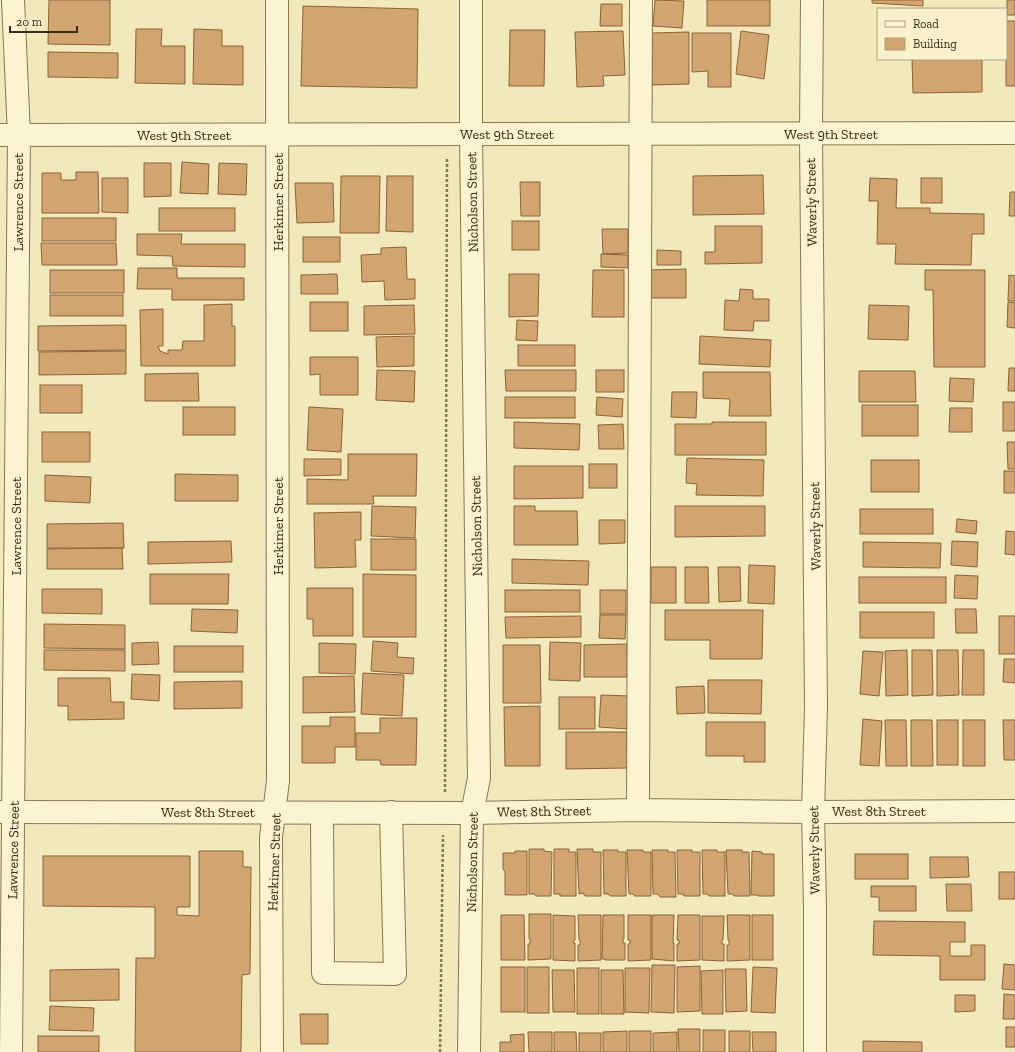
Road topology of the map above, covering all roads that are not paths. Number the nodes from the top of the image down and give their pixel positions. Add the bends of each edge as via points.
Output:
1 (13, 0) edge
2 (277, 0) edge
3 (471, 0) edge
4 (641, 0) edge
5 (812, 0) edge
6 (1015, 133) edge
7 (471, 134) junction
8 (640, 134) junction
9 (811, 134) junction
10 (9, 135) edge
11 (278, 135) junction
12 (638, 810) junction
13 (1015, 811) edge
14 (7, 812) edge
15 (275, 812) junction
16 (322, 812) junction
17 (391, 812) junction
18 (814, 812) junction
19 (472, 813) junction
20 (7, 1048) edge
21 (272, 1052) edge
22 (469, 1052) edge
23 (815, 1052) edge

1 - 10 street, Lawrence Street
2 - 11 street, Herkimer Street
3 - 7 street, Nicholson Street
4 - 8 street
5 - 9 street, Waverly Street
6 - 9 street, West 9th Street
7 - 8 street, West 9th Street
7 - 11 street, West 9th Street
7 - 19 street, Nicholson Street via 479,778
8 - 9 street, West 9th Street
8 - 12 street
9 - 18 street, Waverly Street via 816,706
10 - 11 street, West 9th Street
10 - 14 street, Lawrence Street
11 - 15 street, Herkimer Street via 278,781
12 - 18 street, West 8th Street
12 - 19 street, West 8th Street
13 - 18 street, West 8th Street
14 - 15 street, West 8th Street
14 - 20 street, Lawrence Street
15 - 16 street, West 8th Street
15 - 21 street, Herkimer Street via 271,837
16 - 17 street, West 8th Street
16 - 17 street via 323,973 395,974
17 - 19 street, West 8th Street
18 - 23 street, Waverly Street
19 - 22 street, Nicholson Street

